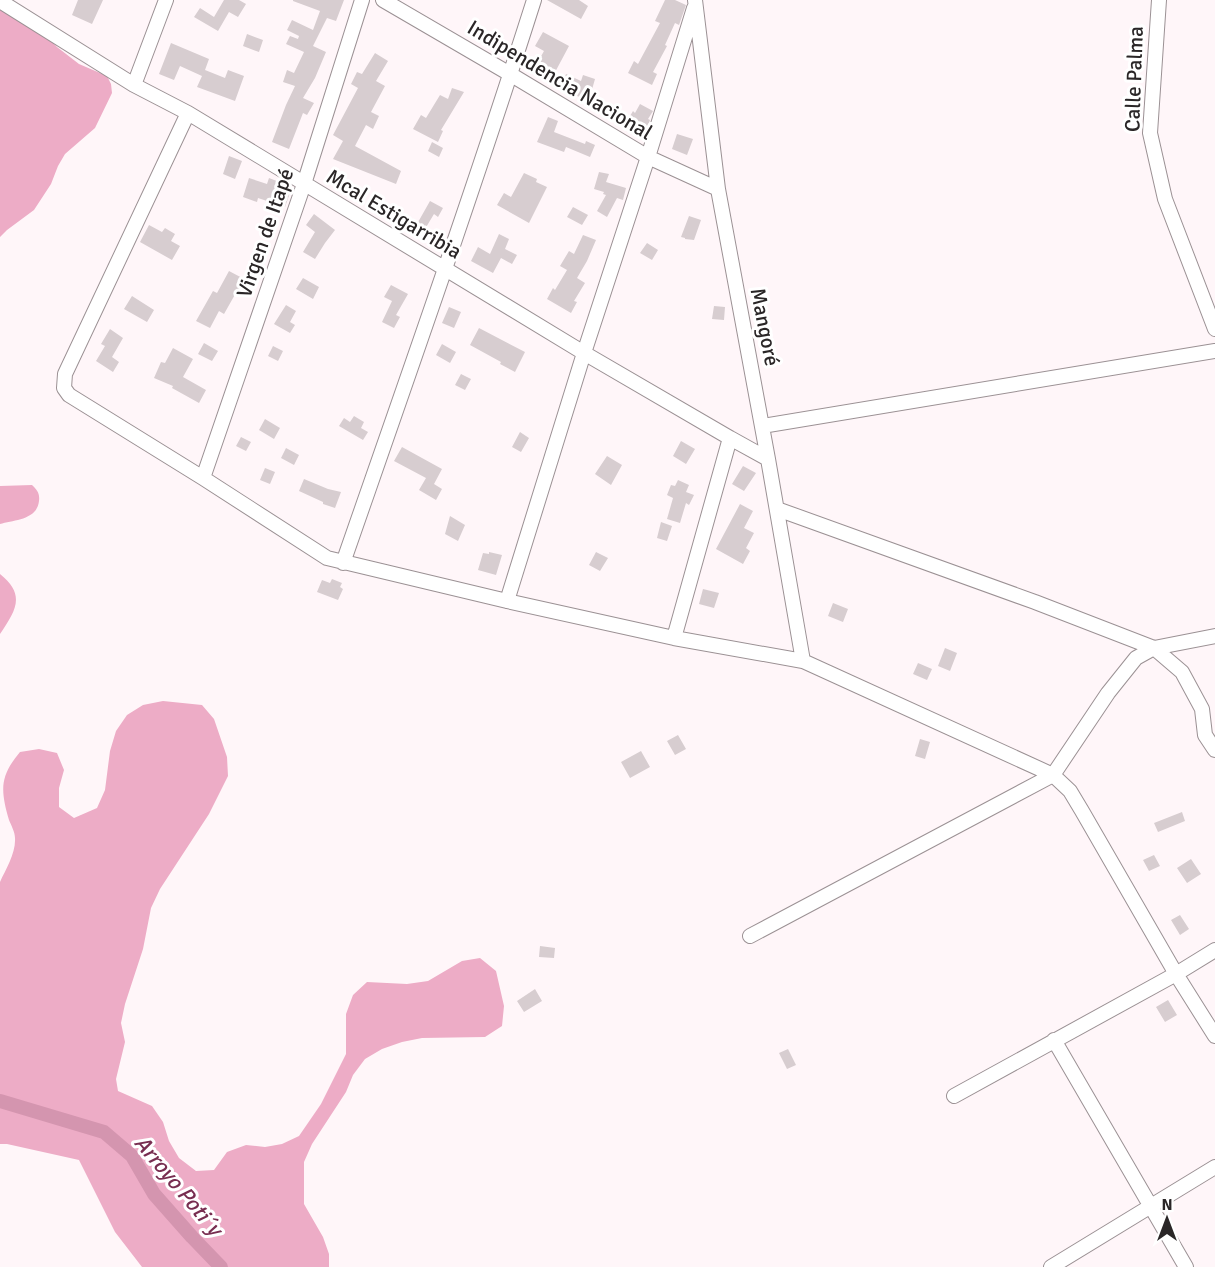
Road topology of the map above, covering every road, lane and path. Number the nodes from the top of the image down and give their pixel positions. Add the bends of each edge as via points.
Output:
1 (166, 0) edge
2 (363, 0) edge
3 (383, 0) edge
4 (534, 0) edge
5 (1158, 0) edge
6 (0, 1) edge
7 (695, 2) edge
8 (510, 74) junction
9 (134, 85) junction
10 (188, 113) junction
11 (648, 157) junction
12 (304, 184) junction
13 (718, 189) junction
14 (445, 269) junction
15 (1215, 329) edge
16 (1215, 351) edge
17 (584, 353) junction
18 (762, 426) junction
19 (730, 438) junction
20 (768, 459) junction
21 (203, 478) junction
22 (777, 509) junction
23 (343, 563) junction
24 (507, 601) junction
25 (1215, 636) edge
26 (674, 638) junction
27 (1154, 648) junction
28 (803, 661) junction
29 (1215, 750) edge
30 (1053, 775) junction
31 (750, 936) dead end
32 (1215, 950) edge
33 (1176, 974) junction
34 (1215, 1036) edge
35 (1054, 1040) junction
36 (954, 1096) dead end
37 (1215, 1167) edge
38 (1151, 1206) junction
39 (1051, 1267) edge
40 (1186, 1267) edge

1 - 9 street
2 - 12 street, Virgen de Itapé
3 - 8 street, Indipendencia Nacional
4 - 8 street
5 - 15 street, Calle Palma via 1150,133 1165,199
6 - 9 street, Mcal Estigarribia
7 - 11 street
7 - 13 street, Mangoré
8 - 11 street, Indipendencia Nacional
8 - 14 street
9 - 10 street, Mcal Estigarribia
10 - 12 street, Mcal Estigarribia
10 - 21 street via 63,381 69,395
11 - 13 street, Indipendencia Nacional
11 - 17 street
12 - 14 street, Mcal Estigarribia
12 - 21 street, Virgen de Itapé
13 - 18 street, Mangoré
14 - 17 street, Mcal Estigarribia
14 - 23 street
16 - 18 street
17 - 19 street, Mcal Estigarribia
17 - 24 street
18 - 20 street, Mangoré
19 - 20 street, Mcal Estigarribia
19 - 26 street
20 - 22 street, Mangoré
21 - 23 street via 327,558
22 - 27 street
22 - 28 street, Mangoré
23 - 24 street
24 - 26 street
25 - 27 street
26 - 28 street
27 - 29 street via 1182,672 1202,709 1206,735
27 - 30 street via 1136,658 1108,693
28 - 30 street
30 - 31 street
30 - 33 street via 1070,791
32 - 33 street
33 - 34 street
33 - 35 street
35 - 36 street
35 - 38 street
37 - 38 street
38 - 39 street
38 - 40 street

